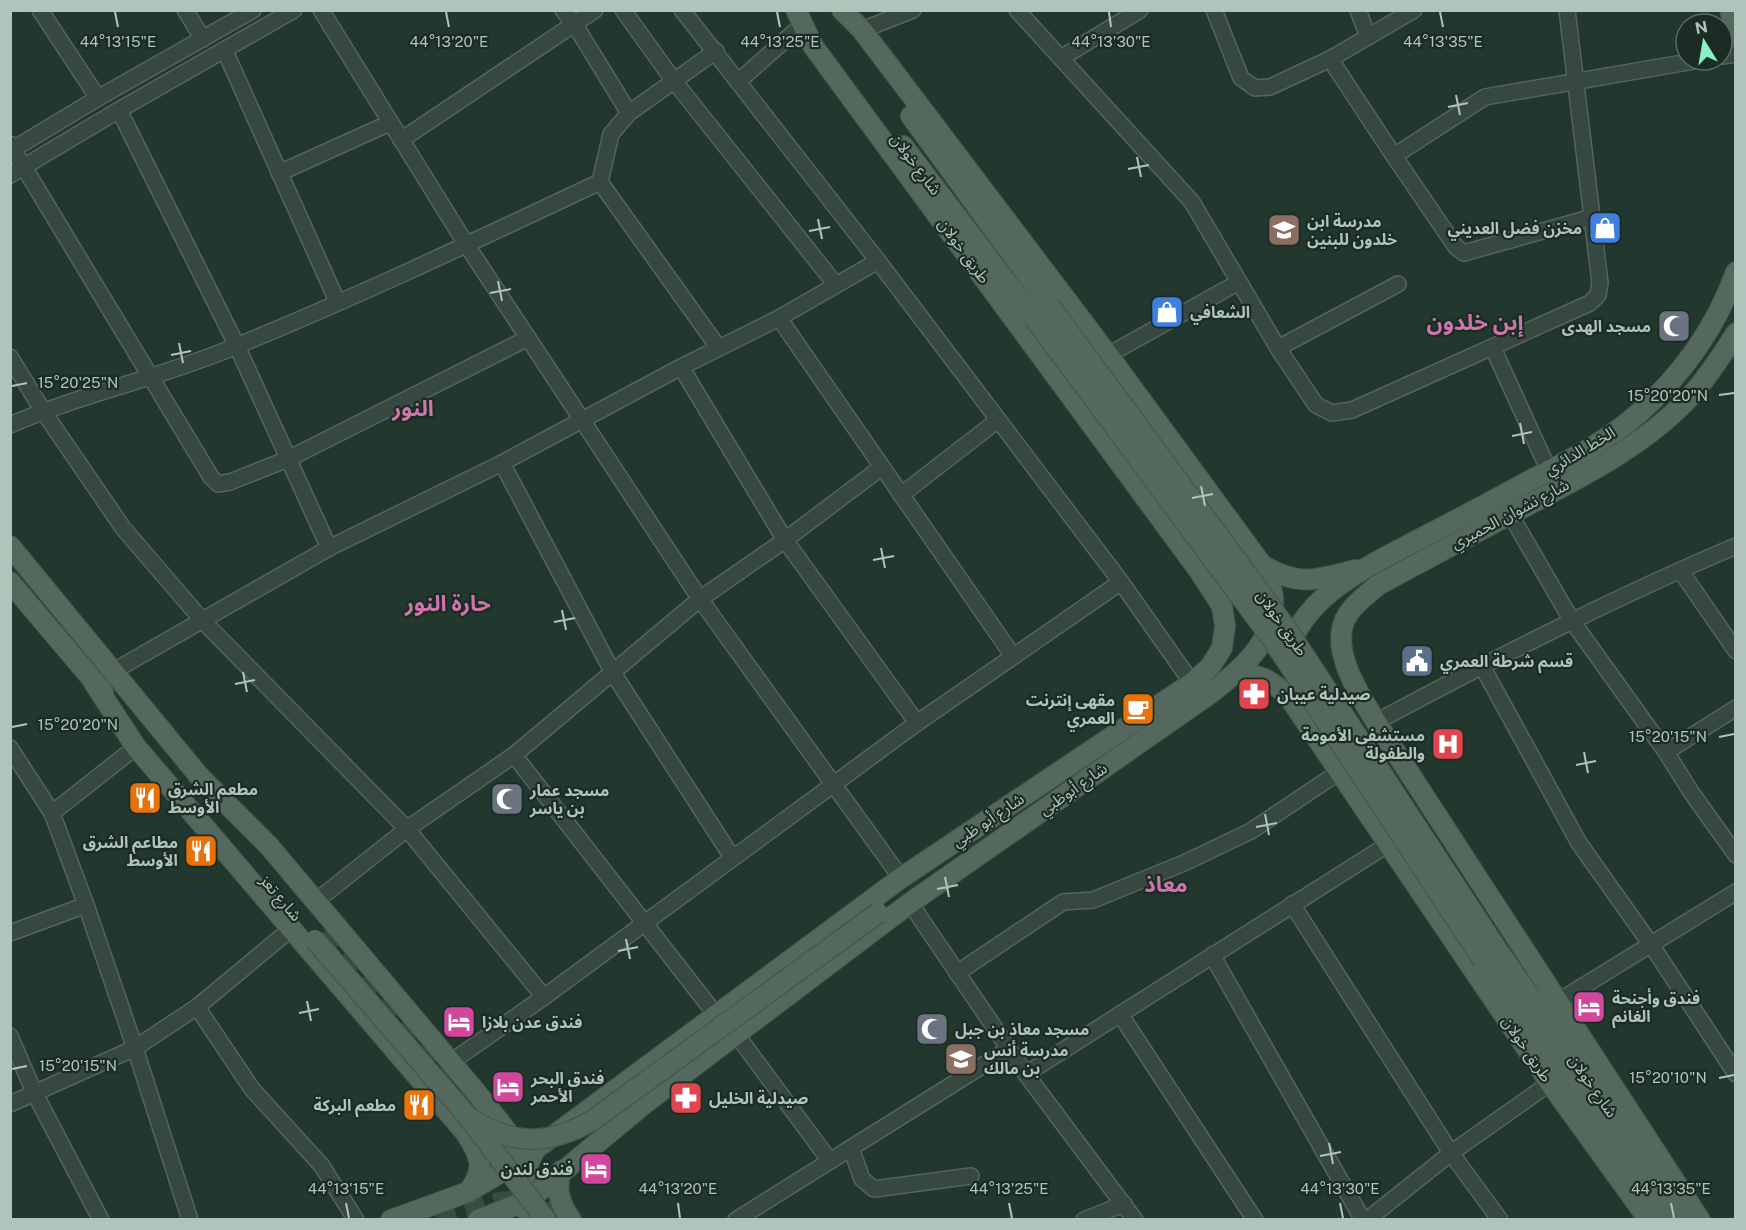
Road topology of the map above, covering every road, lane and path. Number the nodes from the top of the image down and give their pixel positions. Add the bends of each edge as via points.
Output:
1 (40, 10) edge
2 (185, 10) edge
3 (253, 10) edge
4 (294, 10) edge
5 (321, 10) edge
6 (563, 10) edge
7 (595, 10) edge
8 (624, 10) edge
9 (682, 10) edge
10 (833, 10) edge
11 (842, 10) edge
12 (913, 10) edge
13 (1017, 10) edge
14 (1140, 10) edge
15 (1214, 10) edge
16 (1358, 10) edge
17 (1413, 10) edge
18 (1567, 10) edge
19 (1730, 10) edge
20 (799, 15) edge
21 (574, 25) junction
22 (862, 30) junction
23 (1736, 35) edge
24 (1368, 37) junction
25 (203, 39) junction
26 (225, 51) junction
27 (716, 51) junction
28 (1061, 58) junction
29 (1330, 59) junction
30 (1674, 65) edge
31 (674, 81) junction
32 (739, 81) junction
33 (1577, 82) junction
34 (98, 98) junction
35 (119, 110) junction
36 (629, 112) junction
37 (390, 123) junction
38 (401, 140) junction
39 (12, 148) edge
40 (1394, 156) junction
41 (24, 166) junction
42 (279, 172) junction
43 (10, 175) edge
44 (600, 182) junction
45 (1593, 217) junction
46 (466, 244) junction
47 (878, 261) junction
48 (1736, 272) edge
49 (1239, 282) junction
50 (1398, 284) dead end
51 (836, 285) junction
52 (337, 302) junction
53 (1049, 305) joint
54 (779, 318) junction
55 (1034, 318) joint
56 (1736, 333) edge
57 (528, 338) junction
58 (237, 346) junction
59 (718, 347) junction
60 (1278, 348) junction
61 (1494, 348) junction
62 (1108, 355) junction
63 (10, 357) edge
64 (681, 367) junction
65 (150, 376) junction
66 (43, 411) junction
67 (581, 420) junction
68 (998, 420) junction
69 (10, 425) edge
70 (288, 459) junction
71 (502, 463) junction
72 (882, 467) junction
73 (1549, 471) junction
74 (901, 495) junction
75 (1510, 514) junction
76 (785, 540) junction
77 (1245, 542) junction
78 (10, 546) edge
79 (1736, 546) edge
80 (329, 548) junction
81 (1262, 565) junction
82 (1366, 567) junction
83 (1680, 570) junction
84 (1200, 572) junction
85 (10, 582) edge
86 (1121, 582) junction
87 (700, 599) junction
88 (1222, 606) joint
89 (202, 620) junction
90 (1572, 621) junction
91 (1736, 651) edge
92 (1013, 656) junction
93 (1482, 666) junction
94 (112, 672) junction
95 (613, 673) junction
96 (1234, 675) junction
97 (94, 683) junction
98 (1192, 683) junction
99 (1289, 697) junction
100 (1176, 706) junction
101 (1736, 708) edge
102 (1373, 717) junction
103 (917, 723) junction
104 (1321, 745) junction
105 (136, 747) junction
106 (10, 748) edge
107 (1666, 752) junction
108 (514, 755) junction
109 (1339, 772) junction
110 (197, 774) junction
111 (834, 783) junction
112 (52, 813) junction
113 (407, 829) junction
114 (1387, 845) junction
115 (1736, 855) edge
116 (732, 857) junction
117 (901, 878) junction
118 (1736, 892) edge
119 (316, 901) junction
120 (910, 903) junction
121 (86, 904) junction
122 (1292, 904) junction
123 (645, 922) junction
124 (292, 928) junction
125 (10, 933) edge
126 (321, 935) junction
127 (1652, 946) junction
128 (1212, 955) junction
129 (1491, 956) junction
130 (957, 974) junction
131 (544, 997) junction
132 (1559, 1001) junction
133 (197, 1007) junction
134 (1120, 1014) junction
135 (716, 1015) junction
136 (736, 1034) junction
137 (10, 1036) edge
138 (135, 1048) junction
139 (1009, 1048) junction
140 (451, 1062) junction
141 (1026, 1074) junction
142 (1736, 1074) edge
143 (626, 1083) junction
144 (1550, 1083) junction
145 (34, 1092) junction
146 (476, 1092) junction
147 (10, 1104) edge
148 (644, 1104) junction
149 (459, 1115) junction
150 (499, 1121) junction
151 (565, 1128) junction
152 (851, 1148) junction
153 (535, 1150) junction
154 (1451, 1153) junction
155 (830, 1161) junction
156 (518, 1162) junction
157 (561, 1171) junction
158 (971, 1176) dead end
159 (468, 1192) junction
160 (1124, 1203) junction
161 (527, 1211) edge
162 (421, 1216) edge
163 (504, 1216) edge
164 (478, 1219) edge
165 (101, 1220) edge
166 (190, 1220) edge
167 (356, 1220) edge
168 (391, 1220) edge
169 (546, 1220) edge
170 (571, 1220) edge
171 (736, 1220) edge
172 (1084, 1220) edge
173 (1135, 1220) edge
174 (1255, 1220) edge
175 (1365, 1220) edge
176 (1500, 1220) edge
177 (1648, 1220) edge
178 (1665, 1220) edge
179 (1689, 1220) edge
180 (1700, 1220) edge

1 - 34 street
2 - 25 street
3 - 25 street
4 - 26 street
5 - 37 street
6 - 21 street
7 - 21 street
8 - 31 street
9 - 27 street
10 - 53 main road, شارع خولان
11 - 22 main road, طريق خولان
12 - 22 street
13 - 28 street
14 - 28 street
15 - 29 street via 1241,78 1255,88 1270,87
16 - 24 street
17 - 24 street
18 - 33 street
19 - 23 main road
20 - 32 street
20 - 55 main road, شارع خولان
20 - 84 main road, طريق خولان via 813,46
21 - 36 street
21 - 38 street
22 - 62 main road, طريق خولان
24 - 29 street
25 - 34 street
26 - 35 street
26 - 42 street
27 - 31 street
27 - 32 street
28 - 49 street via 1192,202
29 - 40 street
30 - 33 street
31 - 36 street
31 - 51 street
32 - 47 street
33 - 40 street via 1485,97
33 - 45 street
34 - 39 street
35 - 41 street
35 - 58 street
36 - 44 street via 611,134
37 - 38 street
37 - 42 street
38 - 46 street
39 - 41 street
40 - 45 street via 1464,253
41 - 43 street
41 - 65 street
42 - 52 street
44 - 46 street
44 - 59 street
45 - 61 street via 1598,295 1590,303
46 - 52 street
46 - 57 street
47 - 51 street
47 - 68 street
48 - 73 main road, الخط الدائري via 1706,337 1674,379 1638,414
49 - 60 street
49 - 62 street
50 - 60 street
51 - 54 street
52 - 58 street
53 - 129 main road, طريق خولان, bridge via 1287,629
54 - 59 street
54 - 72 street
55 - 129 main road, طريق خولان, bridge via 1272,639
56 - 75 main road, شارع نشوان الحميري via 1687,400 1651,432
57 - 67 street
57 - 70 street
58 - 65 street
58 - 70 street
59 - 64 street
60 - 61 street via 1316,405 1332,413 1352,410
61 - 73 street
62 - 77 main road, طريق خولان
63 - 66 street
64 - 67 street
64 - 76 street
65 - 66 street
65 - 70 street via 218,484
66 - 69 street
66 - 89 street via 123,528
67 - 71 street
67 - 87 street
68 - 74 street
68 - 86 street
70 - 80 street
71 - 80 street
71 - 95 street
72 - 74 street
72 - 76 street
73 - 82 main road, الخط الدائري
74 - 92 street
75 - 90 street
75 - 102 main road, شارع نشوان الحميري via 1378,585 1347,615 1341,632 1342,651
76 - 87 street
76 - 103 street
77 - 81 main road, طريق خولان
77 - 84 main road
78 - 94 main road, شارع تعز
79 - 83 street
80 - 89 street
81 - 82 main road via 1297,580 1317,580
81 - 96 main road, شارع أبوظبي via 1271,587 1272,612 1266,636 1253,657
82 - 99 main road via 1315,607 1291,642 1285,671
83 - 90 street
83 - 91 street
84 - 88 main road, طريق خولان
85 - 97 main road, شارع تعز
86 - 92 street
86 - 98 street
87 - 95 street
87 - 111 street
88 - 98 main road, شارع أبو ظبي via 1222,648 1210,667
89 - 94 street
89 - 113 street
90 - 93 street
90 - 107 street
92 - 103 street
93 - 102 street
93 - 127 street via 1579,843
94 - 110 main road, شارع تعز
95 - 108 street
95 - 116 street
96 - 99 main road via 1272,681
96 - 100 main road, شارع أبوظبي
97 - 105 main road
97 - 126 main road, شارع تعز
98 - 100 main road, شارع أبو ظبي
99 - 104 main road, طريق خولان
100 - 117 main road, شارع أبو ظبي
100 - 120 main road, شارع أبوظبي
101 - 107 street
102 - 104 main road
102 - 132 main road
103 - 111 street
104 - 109 main road, طريق خولان
105 - 112 street
105 - 124 main road
106 - 112 street
107 - 115 street
108 - 113 street
108 - 123 street
109 - 114 main road, طريق خولان
109 - 130 street via 1251,831 1184,863 1093,900 1063,902
110 - 119 main road via 269,846
110 - 126 main road, شارع تعز
111 - 116 street
111 - 117 street
112 - 121 street
113 - 119 street
113 - 131 street
114 - 122 street
114 - 144 main road, طريق خولان
116 - 123 street
117 - 135 main road, شارع أبو ظبي
118 - 127 street
119 - 140 main road
120 - 130 street
120 - 136 main road, شارع أبوظبي
120 - 149 main road, bridge via 878,913 578,1130 559,1137 520,1139
121 - 125 street
121 - 138 street
122 - 128 street
122 - 154 street
123 - 131 street
123 - 135 street
124 - 133 street
124 - 149 main road
126 - 149 main road, شارع تعز, bridge
127 - 132 street
127 - 142 street
128 - 134 street
128 - 175 street
129 - 178 main road, شارع خولان
129 - 179 main road, شارع خولان
130 - 139 street
131 - 140 street
132 - 180 main road
133 - 138 street
133 - 167 street via 252,1089 322,1166
134 - 141 street
134 - 174 street
135 - 143 main road, شارع أبو ظبي
136 - 148 main road, شارع أبوظبي
136 - 155 street
137 - 145 street
138 - 145 street
138 - 166 street
139 - 141 street
139 - 152 street
140 - 146 main road
141 - 160 street
143 - 148 main road via 621,1091 622,1101 635,1108
143 - 151 main road, شارع أبو ظبي
144 - 154 street
144 - 177 main road, طريق خولان
145 - 147 street
145 - 165 street
146 - 149 main road via 479,1104 474,1114
146 - 150 main road
148 - 157 main road, شارع أبوظبي
149 - 159 main road via 479,1159 480,1173
149 - 169 main road, شارع تعز, bridge
150 - 151 main road via 530,1132
150 - 156 main road via 512,1140
151 - 153 main road, شارع أبو ظبي
152 - 155 street
152 - 158 street via 862,1179 874,1189
153 - 156 main road, شارع أبو ظبي
153 - 161 main road via 524,1176
154 - 175 street
154 - 176 street
155 - 171 street
156 - 159 main road, شارع أبو ظبي
156 - 163 main road
157 - 161 main road, شارع أبوظبي via 537,1193
157 - 170 main road via 560,1199
159 - 162 main road, شارع أبو ظبي
160 - 172 street
160 - 173 street
161 - 163 main road, شارع أبوظبي
162 - 168 main road
163 - 164 main road, شارع أبوظبي

